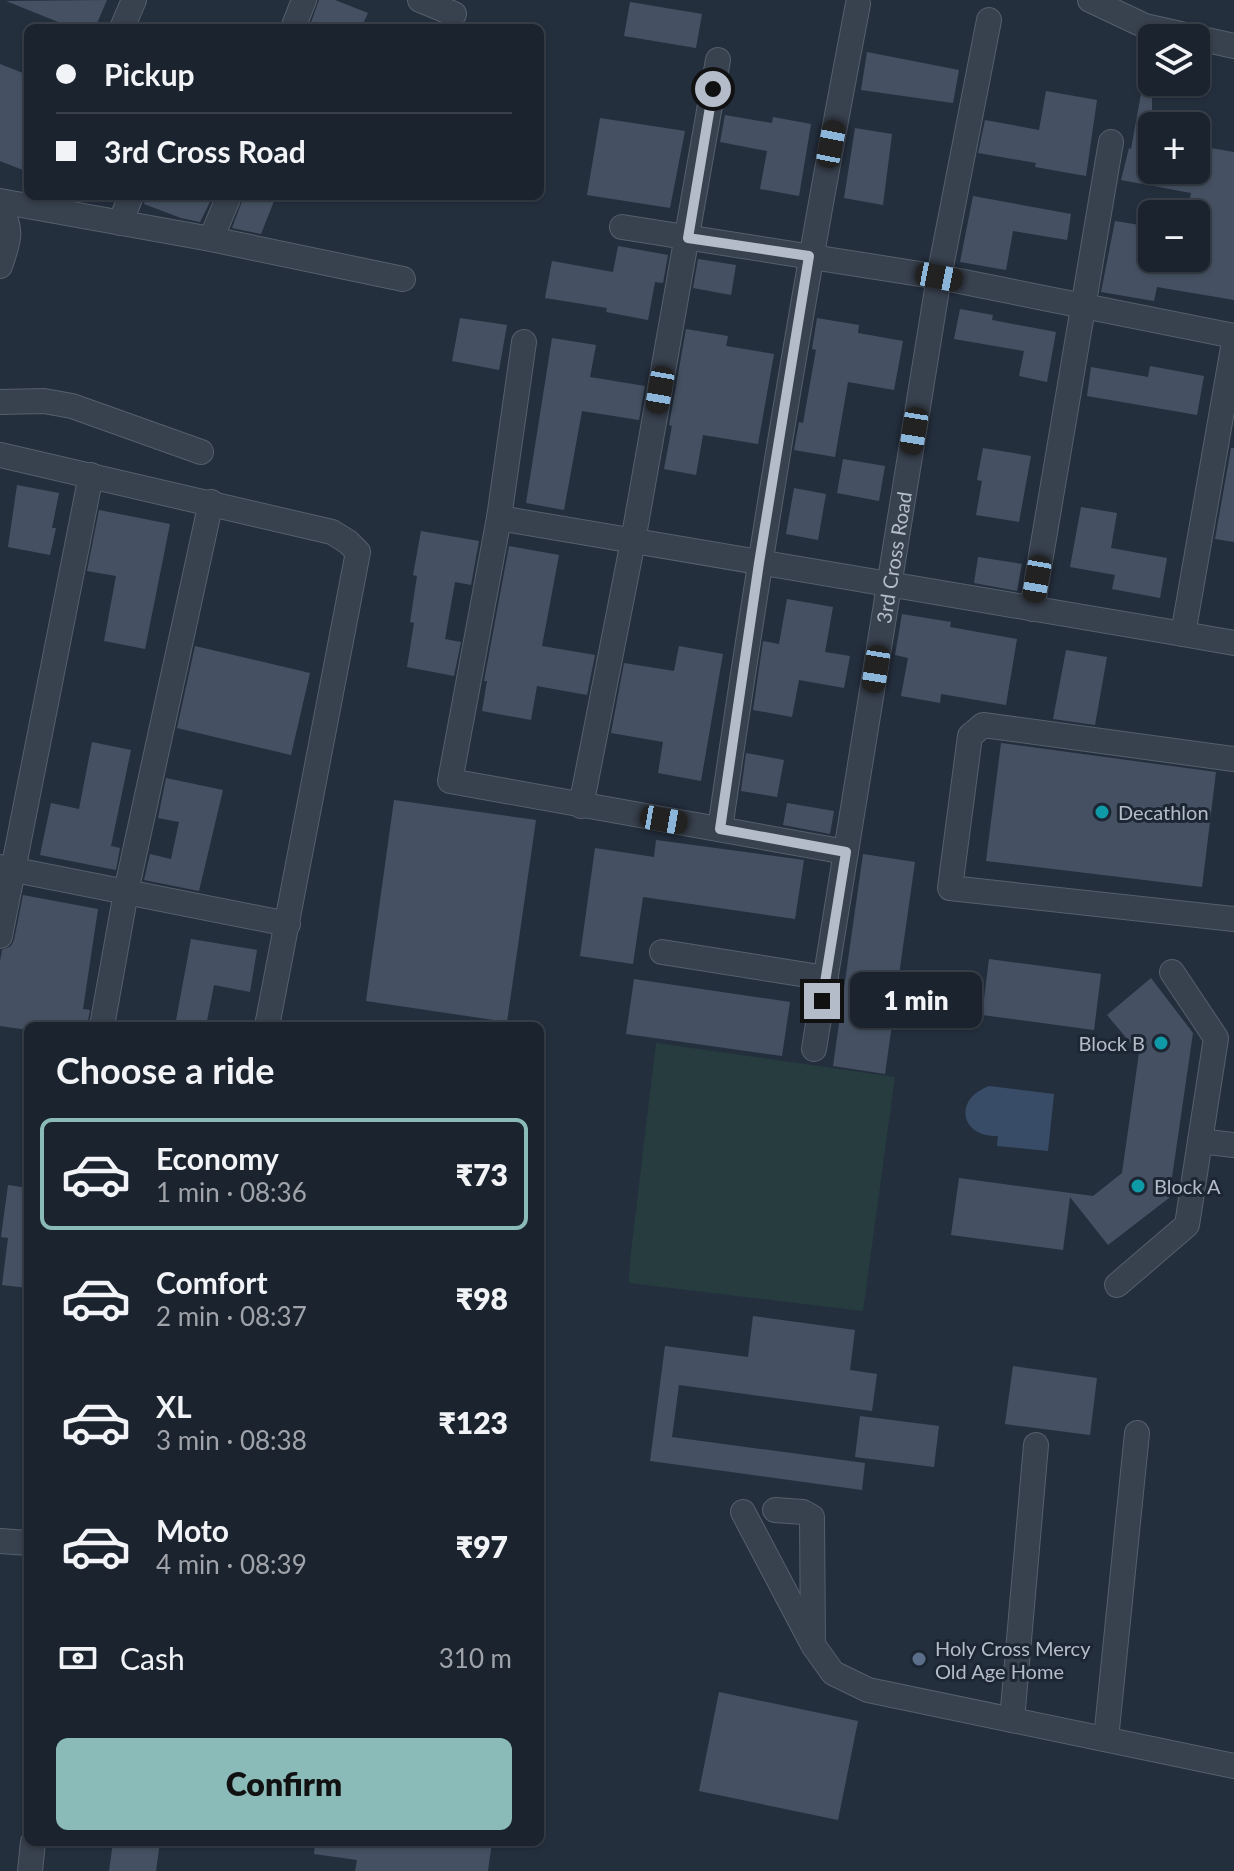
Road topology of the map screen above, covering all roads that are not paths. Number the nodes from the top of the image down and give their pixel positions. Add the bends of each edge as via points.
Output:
1 (134, 0) edge
2 (304, 0) edge
3 (420, 0) edge
4 (1090, 0) edge
5 (858, 4) dead end
6 (454, 14) edge
7 (989, 20) dead end
8 (124, 24) edge
9 (295, 24) edge
10 (1234, 46) edge
11 (718, 60) dead end
12 (1111, 142) dead end
13 (129, 200) edge
14 (227, 200) edge
15 (0, 203) edge
16 (120, 223) junction
17 (622, 227) dead end
18 (688, 238) junction
19 (211, 239) junction
20 (809, 256) junction
21 (0, 266) edge
22 (939, 277) junction
23 (403, 279) dead end
24 (1084, 305) junction
25 (1234, 336) edge
26 (524, 342) dead end
27 (1234, 342) edge
28 (0, 402) edge
29 (201, 452) dead end
30 (0, 455) edge
31 (91, 475) junction
32 (211, 502) junction
33 (499, 518) junction
34 (633, 541) junction
35 (759, 563) junction
36 (889, 585) junction
37 (1032, 609) junction
38 (1183, 634) junction
39 (1234, 643) edge
40 (1234, 759) edge
41 (581, 806) junction
42 (720, 829) junction
43 (846, 852) junction
44 (6, 868) edge
45 (126, 892) junction
46 (1234, 919) edge
47 (288, 924) junction
48 (0, 936) edge
49 (662, 952) dead end
50 (1172, 972) dead end
51 (826, 978) junction
52 (103, 1022) edge
53 (268, 1022) edge
54 (814, 1049) dead end
55 (1200, 1141) junction
56 (1234, 1145) edge
57 (1117, 1285) dead end
58 (1137, 1433) dead end
59 (1036, 1445) dead end
60 (775, 1510) dead end
61 (743, 1512) dead end
62 (0, 1541) edge
63 (24, 1543) edge
64 (813, 1645) junction
65 (1012, 1720) junction
66 (1106, 1739) junction
67 (1234, 1766) edge
68 (33, 1846) edge
69 (30, 1871) edge

1 - 8 street
2 - 9 street
3 - 6 street
4 - 10 street via 1145,26
5 - 20 street
7 - 22 street, 3rd Cross Road
11 - 18 street
12 - 24 street
13 - 16 street
14 - 19 street
15 - 16 street
15 - 21 street via 10,235
16 - 19 street
17 - 18 street
18 - 20 street
18 - 34 street
19 - 23 street
20 - 22 street
20 - 35 street
22 - 24 street
22 - 36 street, 3rd Cross Road
24 - 25 street
24 - 37 street
26 - 33 street
27 - 38 street
28 - 29 street via 72,406
30 - 31 street
31 - 32 street
31 - 44 street
32 - 45 street
32 - 47 street via 332,532 358,552
33 - 34 street
33 - 41 street via 450,781
34 - 35 street
34 - 41 street
35 - 36 street
35 - 42 street
36 - 37 street
36 - 43 street, 3rd Cross Road
37 - 38 street
38 - 39 street
40 - 46 street via 983,725 970,736 950,888
41 - 42 street
42 - 43 street
43 - 51 street, 3rd Cross Road
44 - 45 street
44 - 48 street
45 - 47 street
45 - 52 street
47 - 53 street
49 - 51 street
50 - 55 street via 1216,1038
51 - 54 street, 3rd Cross Road
55 - 56 street
55 - 57 street via 1187,1225
58 - 66 street
59 - 65 street
60 - 64 street via 812,1517
61 - 64 street
62 - 63 street
64 - 65 street via 833,1673 868,1690
65 - 66 street
66 - 67 street
68 - 69 street

